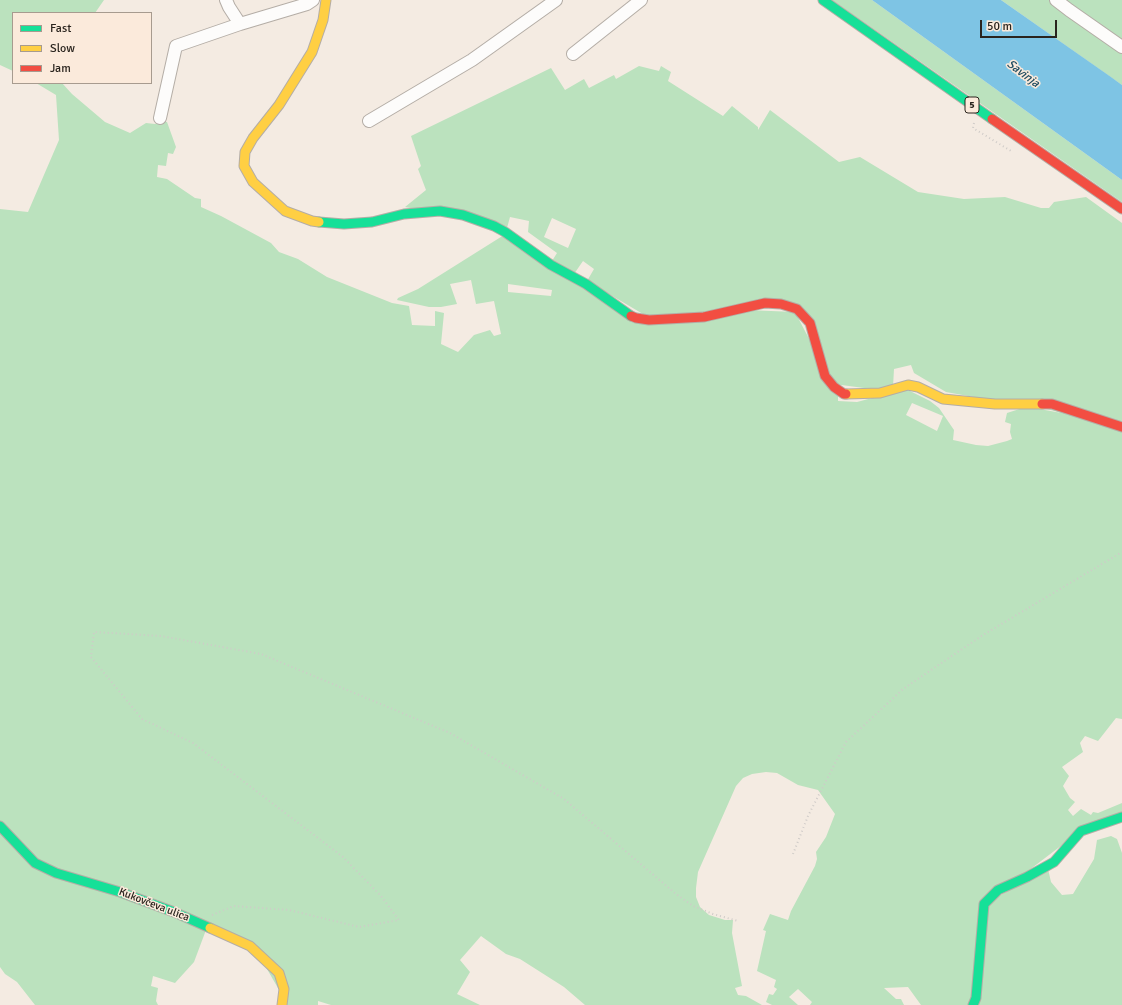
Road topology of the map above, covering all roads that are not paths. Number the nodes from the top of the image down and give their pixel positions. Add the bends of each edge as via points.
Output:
1 (226, 0) edge
2 (313, 0) edge
3 (326, 0) edge
4 (556, 0) edge
5 (641, 0) edge
6 (823, 0) edge
7 (1056, 0) edge
8 (240, 24) junction
9 (1122, 47) edge
10 (573, 54) dead end
11 (160, 118) dead end
12 (369, 121) dead end
13 (1122, 209) edge
14 (1122, 427) edge
15 (1122, 817) edge
16 (0, 826) edge
17 (282, 1005) edge
18 (974, 1005) edge

1 - 8 street
2 - 8 street
3 - 14 street via 323,20 312,52 245,152 244,166 253,182 285,211 312,221 344,224 440,211 463,215 505,232 551,265 586,284 636,318 649,320 704,317 765,303 797,309 810,323 825,376 844,394 880,393 908,386 918,387 943,399 995,404 1052,404
4 - 12 street via 472,60
5 - 10 street
6 - 13 street, 5
7 - 9 street
8 - 11 street via 176,46
15 - 18 street via 1081,831 1054,862 998,890 984,904
16 - 17 street, Kukovčeva ulica via 34,863 56,873 120,892 250,946 280,973 284,989

